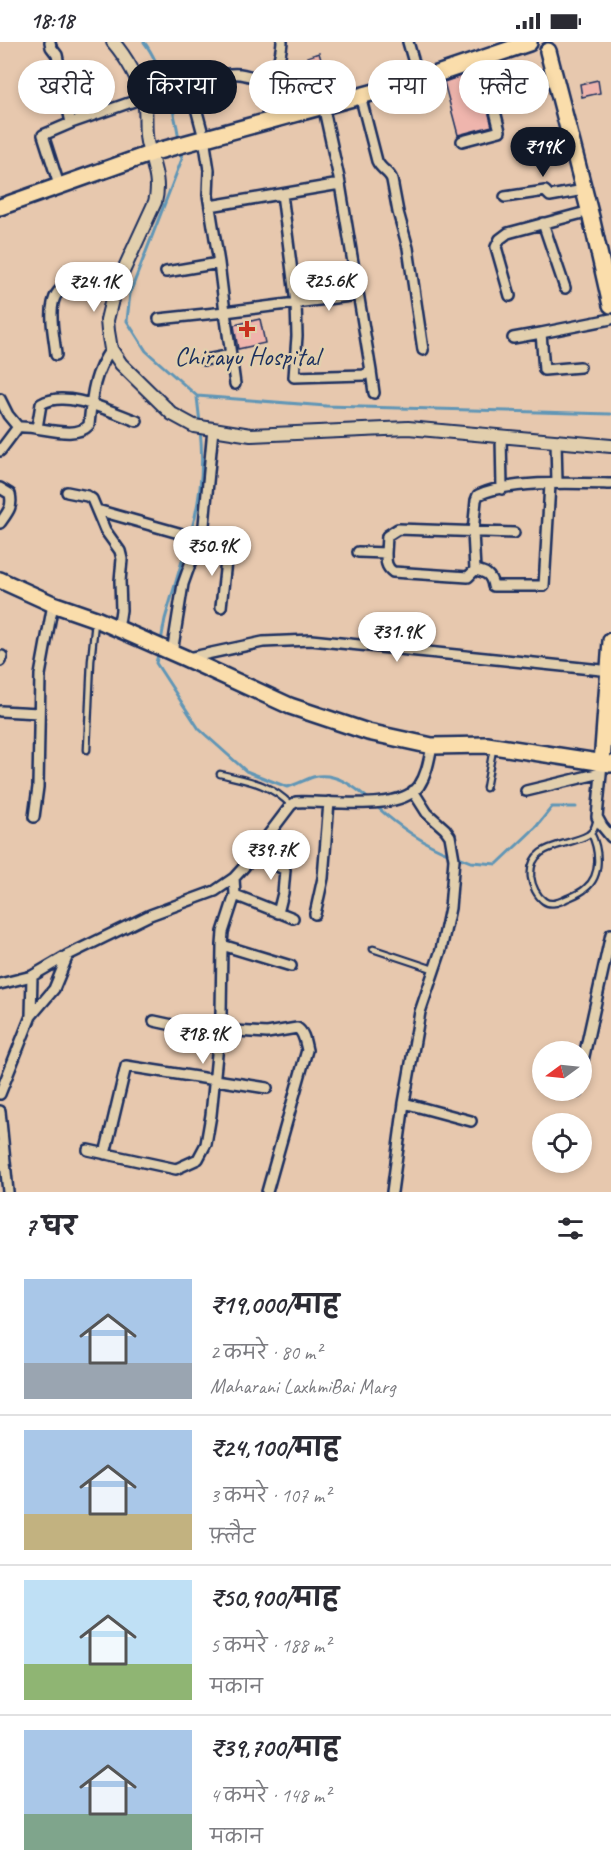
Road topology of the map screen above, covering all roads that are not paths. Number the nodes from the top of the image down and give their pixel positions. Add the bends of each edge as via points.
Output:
1 (50, 42) edge
2 (113, 42) edge
3 (282, 42) edge
4 (408, 42) edge
5 (529, 43) edge
6 (554, 46) edge
7 (482, 59) junction
8 (413, 60) edge
9 (127, 63) edge
10 (447, 71) edge
11 (368, 93) edge
12 (360, 95) junction
13 (356, 96) edge
14 (127, 104) edge
15 (144, 114) edge
16 (290, 114) edge
17 (325, 114) edge
18 (71, 123) junction
19 (199, 139) junction
20 (462, 141) dead end
21 (154, 152) junction
22 (340, 184) junction
23 (59, 185) junction
24 (584, 190) junction
25 (282, 194) junction
26 (505, 197) dead end
27 (210, 206) junction
28 (0, 207) edge
29 (590, 211) junction
30 (543, 223) junction
31 (219, 263) junction
32 (166, 272) dead end
33 (565, 288) dead end
34 (114, 291) junction
35 (358, 295) junction
36 (510, 296) dead end
37 (611, 302) edge
38 (296, 303) junction
39 (225, 312) junction
40 (611, 319) edge
41 (159, 320) dead end
42 (541, 333) junction
43 (513, 338) dead end
44 (111, 349) junction
45 (423, 350) dead end
46 (56, 355) dead end
47 (231, 355) junction
48 (205, 360) dead end
49 (580, 367) dead end
50 (371, 371) junction
51 (235, 384) dead end
52 (374, 393) dead end
53 (0, 399) edge
54 (91, 406) junction
55 (137, 421) dead end
56 (18, 427) junction
57 (37, 428) junction
58 (204, 428) junction
59 (501, 436) junction
60 (4, 437) edge
61 (556, 441) junction
62 (611, 446) edge
63 (0, 452) edge
64 (553, 483) junction
65 (611, 483) edge
66 (0, 488) edge
67 (502, 489) junction
68 (67, 492) dead end
69 (97, 510) junction
70 (0, 523) edge
71 (473, 532) junction
72 (514, 533) dead end
73 (200, 539) junction
74 (195, 552) junction
75 (358, 552) dead end
76 (386, 553) junction
77 (475, 570) junction
78 (0, 580) edge
79 (53, 604) junction
80 (221, 607) dead end
81 (96, 620) junction
82 (118, 630) junction
83 (611, 640) edge
84 (174, 654) junction
85 (610, 671) edge
86 (0, 711) edge
87 (39, 713) junction
88 (432, 746) junction
89 (494, 747) junction
90 (87, 750) dead end
91 (605, 767) edge
92 (220, 774) dead end
93 (486, 788) dead end
94 (525, 790) dead end
95 (413, 791) junction
96 (329, 802) junction
97 (291, 805) junction
98 (34, 817) dead end
99 (597, 817) junction
100 (591, 833) junction
101 (611, 837) edge
102 (254, 853) junction
103 (234, 878) junction
104 (235, 895) junction
105 (278, 913) junction
106 (315, 914) dead end
107 (293, 918) dead end
108 (611, 934) edge
109 (222, 945) junction
110 (373, 949) dead end
111 (68, 955) junction
112 (291, 966) dead end
113 (433, 969) junction
114 (33, 976) junction
115 (0, 984) edge
116 (31, 1016) junction
117 (154, 1021) dead end
118 (219, 1032) junction
119 (587, 1041) edge
120 (215, 1079) junction
121 (267, 1088) dead end
122 (0, 1094) edge
123 (404, 1103) junction
124 (0, 1112) edge
125 (471, 1121) dead end
126 (88, 1150) dead end
127 (105, 1154) junction
128 (8, 1192) edge
129 (267, 1192) edge
130 (392, 1192) edge

1 - 18 street via 57,55
2 - 9 street
3 - 19 street via 278,62 264,79 229,74 193,83
4 - 8 street
5 - 6 main road via 538,50
5 - 7 main road
6 - 24 main road
7 - 10 main road
7 - 20 street via 500,131
11 - 12 main road
12 - 13 main road
12 - 45 street via 377,161 392,180 408,248
14 - 18 street
15 - 21 street via 145,132
16 - 19 main road
17 - 22 street
18 - 23 street via 43,135
19 - 21 main road
19 - 27 street via 209,170
21 - 23 main road
21 - 34 street via 158,191 155,202
22 - 25 street
22 - 35 street
23 - 28 main road
24 - 26 street
24 - 29 main road
25 - 27 street
25 - 38 street
27 - 31 street
29 - 30 street
29 - 37 main road
30 - 33 street
30 - 36 street via 508,233 496,247
31 - 32 street
31 - 39 street
34 - 44 street via 108,320
34 - 46 street via 72,285 58,292 51,304
35 - 38 street
35 - 50 street
38 - 39 street
38 - 50 street via 294,377 358,377
39 - 41 street
39 - 47 street
40 - 42 street
42 - 43 street
42 - 49 street via 544,370
44 - 54 street via 100,365
44 - 58 street via 172,414
47 - 48 street
47 - 51 street
50 - 52 street
53 - 56 street
54 - 55 street
54 - 57 street via 89,425 80,433
54 - 57 street via 70,400 45,402 39,409
56 - 57 street
56 - 60 street
58 - 59 street via 251,435 408,428
58 - 73 street via 204,525
59 - 61 street
59 - 67 street
60 - 63 street
61 - 62 street
61 - 64 street
64 - 65 street
64 - 67 street
64 - 77 street via 544,586 494,585 487,573
66 - 70 street via 10,494 12,503
67 - 71 street via 478,495
68 - 69 street via 92,499
69 - 73 street
69 - 82 street via 122,559
71 - 72 street
71 - 76 street via 398,529 387,536
71 - 77 street
73 - 74 street
74 - 80 street via 220,555 226,561
74 - 84 street via 183,584
75 - 76 street
76 - 77 street via 388,568 393,572 468,577
78 - 79 main road
79 - 81 main road
79 - 87 street via 40,675
81 - 82 main road
81 - 90 lane
82 - 84 main road
83 - 85 main road
84 - 85 street via 311,640
84 - 88 main road via 290,706 368,732
85 - 91 main road
86 - 87 street
87 - 98 street
88 - 89 main road
88 - 95 street via 426,774
89 - 91 main road
89 - 93 lane
91 - 94 street
91 - 99 street
92 - 97 lane via 271,788
95 - 96 street via 374,803
95 - 113 street via 427,813 450,836 454,855 450,908
96 - 97 street via 296,801
96 - 106 street via 323,878
97 - 102 street
99 - 100 lane
99 - 101 street
100 - 100 lane via 552,846 535,860 532,882 545,902 559,902 581,892 594,880 598,849
102 - 103 street
102 - 105 street via 285,870
103 - 104 street
103 - 111 street via 216,891 150,915
104 - 105 street
104 - 109 street
105 - 107 street
108 - 119 street
109 - 112 street
109 - 118 street
110 - 113 lane
111 - 114 street
111 - 116 street via 54,989
113 - 123 street via 420,1012
114 - 115 street
114 - 116 street
116 - 122 street
117 - 118 street
118 - 120 street
118 - 129 street via 297,1028 304,1038 307,1050
120 - 121 street
120 - 127 street via 206,1144 198,1159 176,1169
120 - 127 street via 126,1066
123 - 125 street
123 - 130 street
124 - 128 street
126 - 127 street

